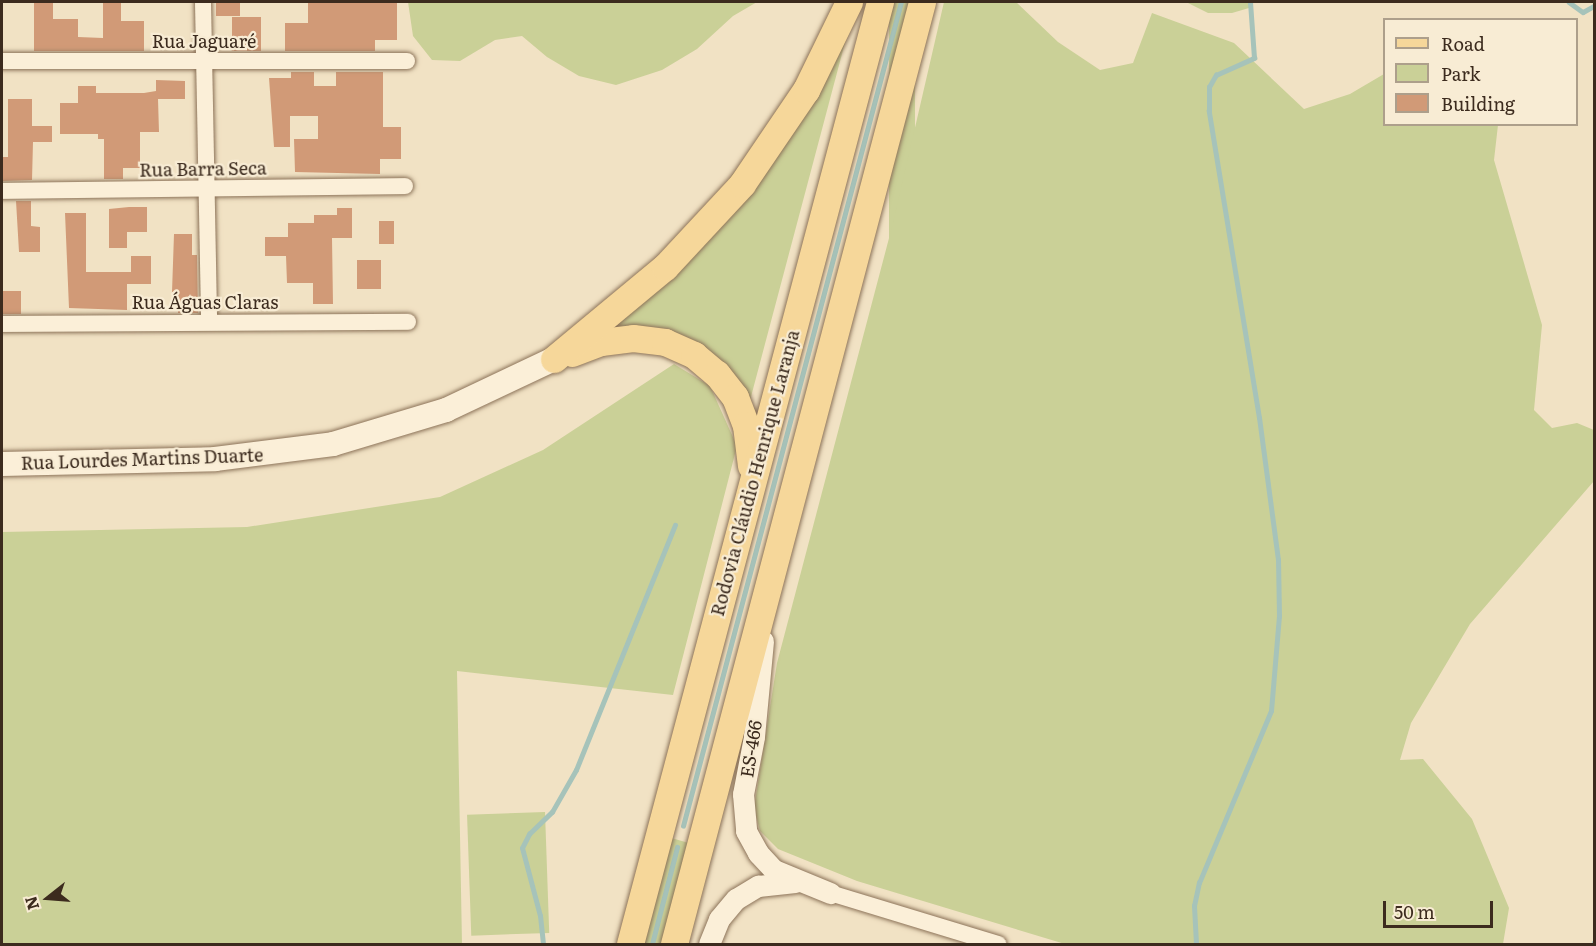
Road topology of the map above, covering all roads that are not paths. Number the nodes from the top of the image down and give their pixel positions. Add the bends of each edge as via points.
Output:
1 (203, 2) edge
2 (849, 2) edge
3 (879, 2) edge
4 (922, 2) edge
5 (204, 60) junction
6 (2, 61) edge
7 (407, 61) dead end
8 (405, 186) dead end
9 (207, 188) junction
10 (2, 191) edge
11 (209, 321) junction
12 (408, 322) dead end
13 (2, 324) edge
14 (554, 359) junction
15 (2, 464) edge
16 (753, 484) junction
17 (767, 593) junction
18 (796, 882) junction
19 (830, 893) joint
20 (630, 945) edge
21 (674, 945) edge
22 (709, 945) edge
23 (998, 945) edge

1 - 5 street
2 - 14 main road via 806,90 742,184 665,267
3 - 16 main road, Rodovia Cláudio Henrique Laranja
4 - 17 main road
5 - 6 street, Rua Jaguaré
5 - 7 street, Rua Jaguaré
5 - 9 street
8 - 9 street, Rua Barra Seca
9 - 10 street, Rua Barra Seca
9 - 11 street
11 - 12 street, Rua Águas Claras
11 - 13 street, Rua Águas Claras
14 - 15 main road, Rua Lourdes Martins Duarte via 447,410 333,444 215,459
14 - 16 main road via 601,342 633,338 665,342 694,355 722,379 741,411 749,439
16 - 20 main road, Rodovia Cláudio Henrique Laranja
17 - 18 street, ES-466 via 744,819 758,853 774,870
17 - 21 main road
18 - 19 street, ES-466
18 - 22 street, ES-466 via 770,883 741,895 719,919
19 - 23 street, ES-466

